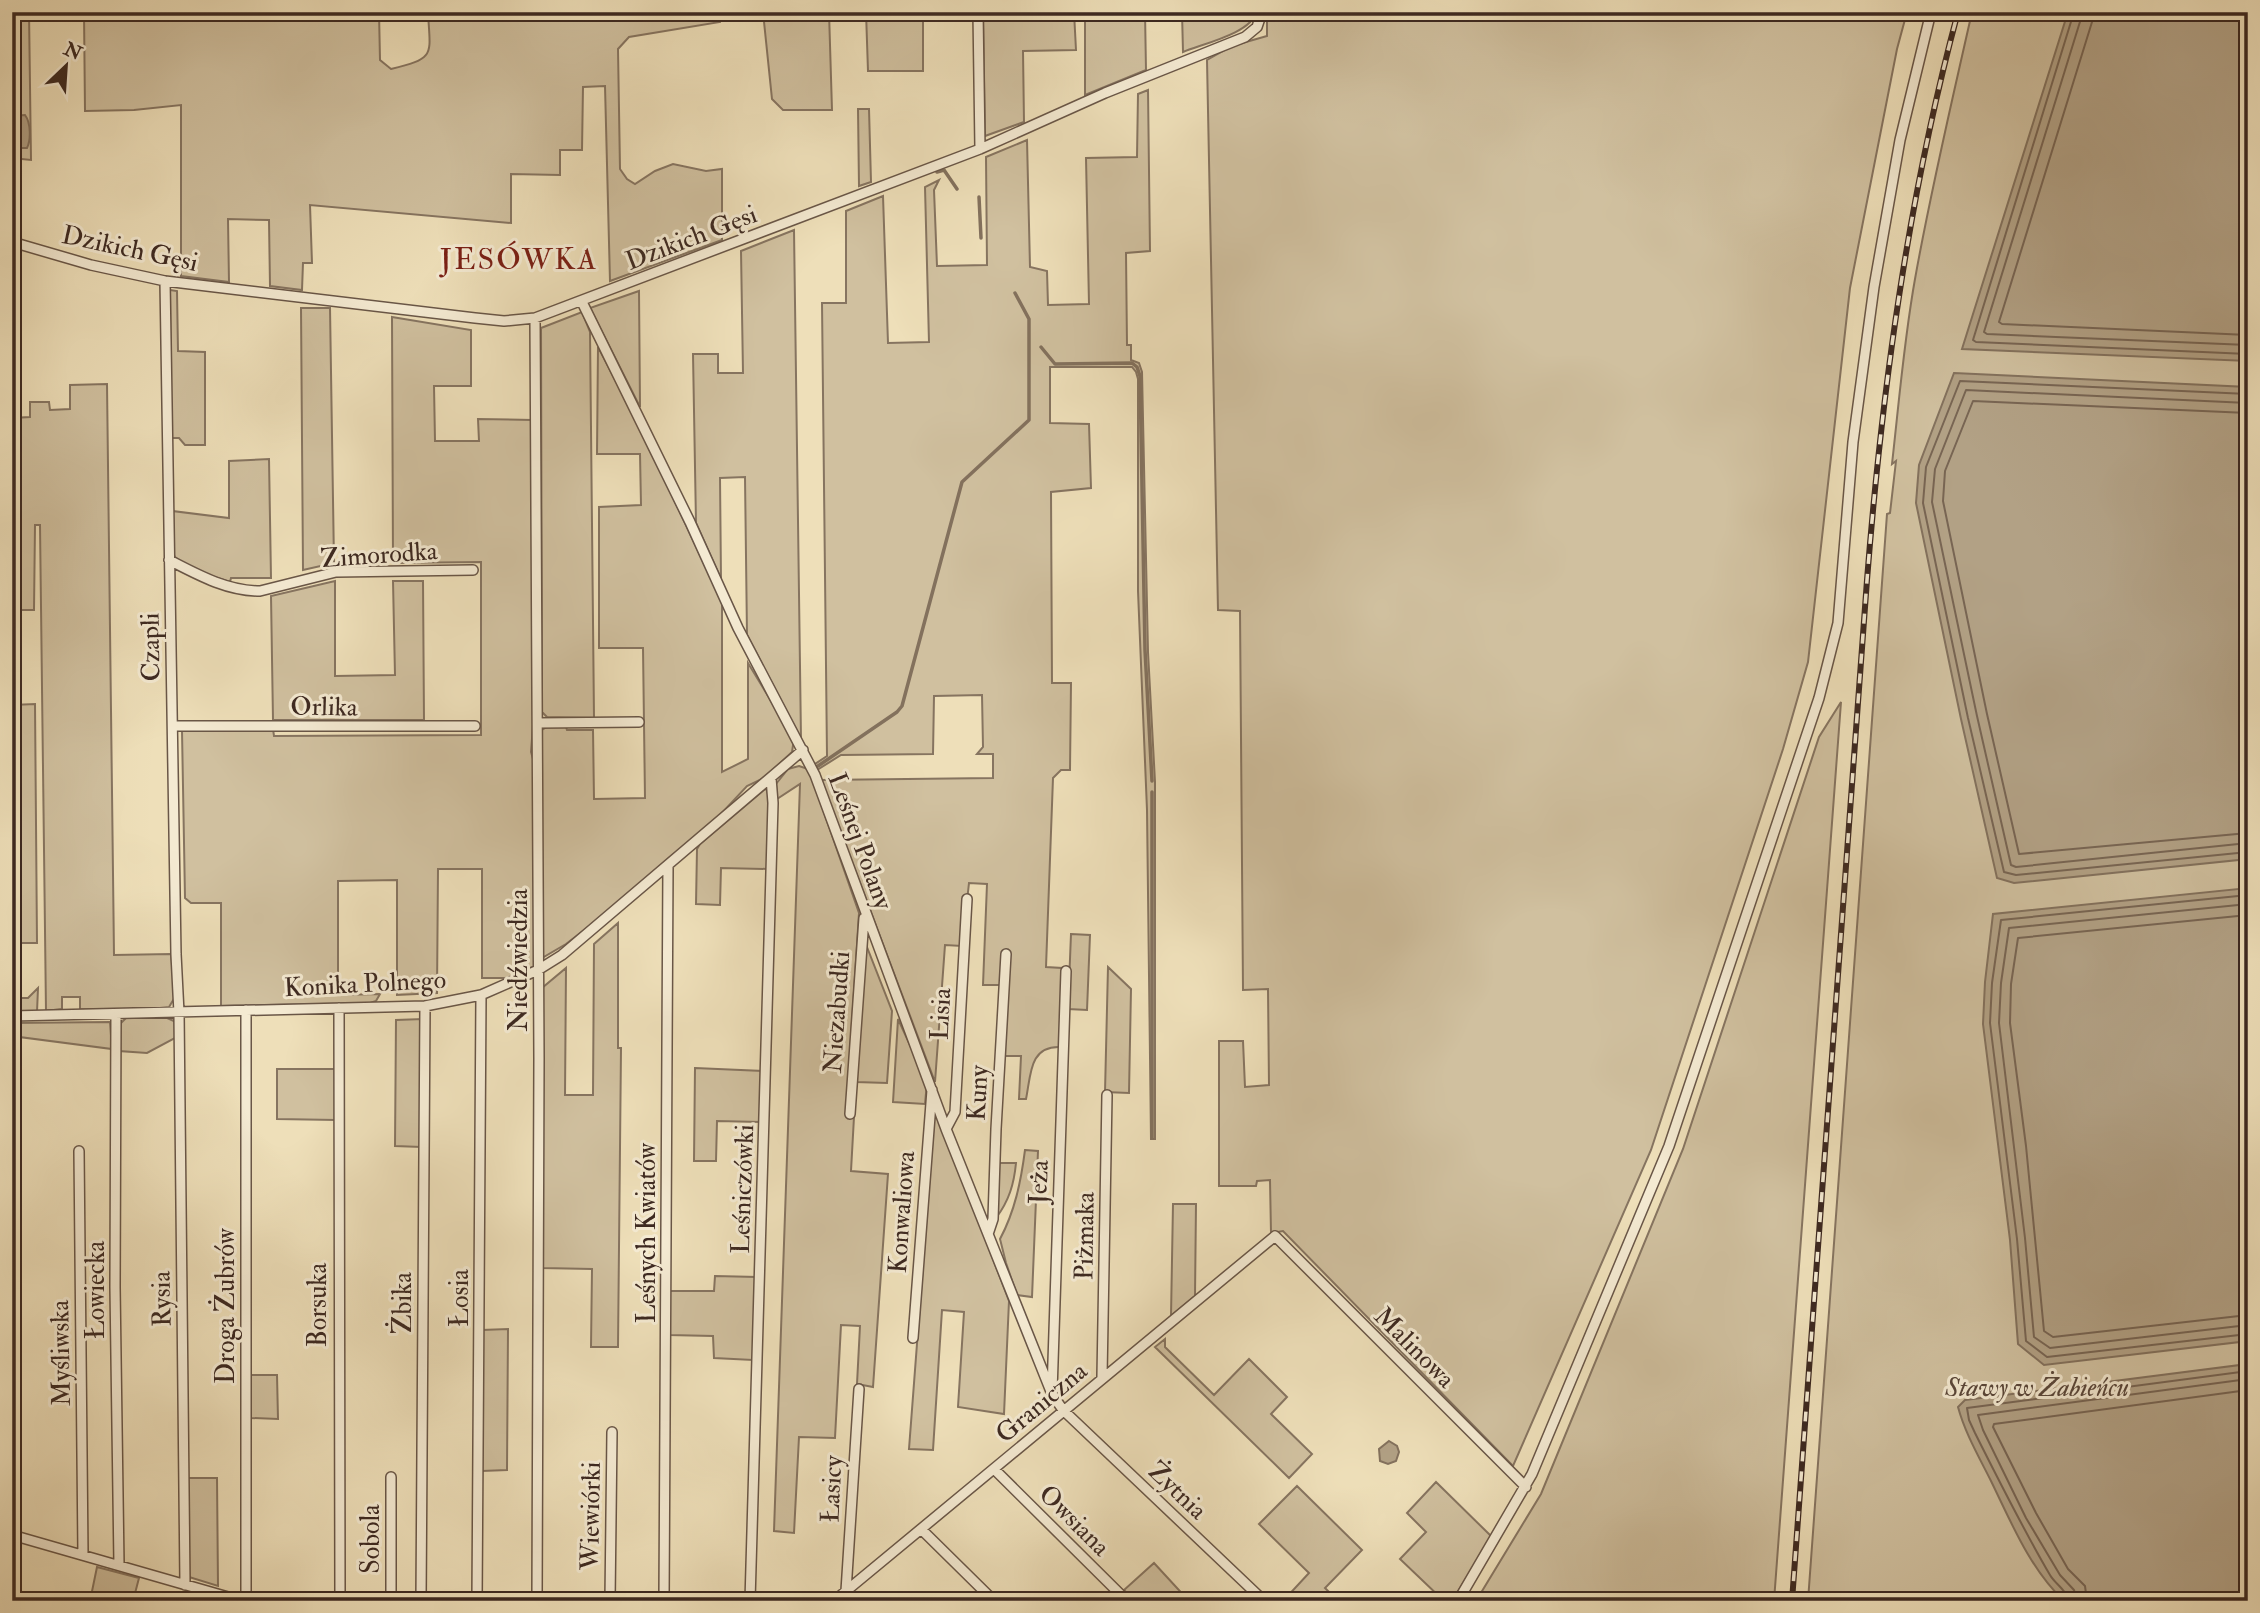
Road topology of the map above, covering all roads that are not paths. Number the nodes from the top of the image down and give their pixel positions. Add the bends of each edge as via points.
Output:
1 (978, 12) edge
2 (1262, 12) edge
3 (1931, 12) edge
4 (980, 149) junction
5 (12, 242) edge
6 (165, 281) junction
7 (582, 302) junction
8 (535, 318) junction
9 (169, 560) junction
10 (472, 570) dead end
11 (639, 722) dead end
12 (538, 723) junction
13 (173, 726) junction
14 (475, 726) dead end
15 (803, 750) junction
16 (771, 778) junction
17 (668, 865) junction
18 (967, 899) dead end
19 (864, 913) junction
20 (1006, 954) dead end
21 (538, 970) junction
22 (1066, 971) dead end
23 (481, 995) junction
24 (425, 1006) junction
25 (339, 1008) junction
26 (246, 1010) junction
27 (179, 1013) junction
28 (116, 1014) junction
29 (12, 1016) edge
30 (933, 1088) junction
31 (1107, 1095) dead end
32 (850, 1114) dead end
33 (946, 1129) junction
34 (79, 1151) dead end
35 (988, 1234) junction
36 (1275, 1236) joint
37 (913, 1338) dead end
38 (1102, 1377) junction
39 (859, 1390) dead end
40 (1052, 1394) junction
41 (1063, 1410) junction
42 (612, 1433) dead end
43 (994, 1469) junction
44 (391, 1477) dead end
45 (1526, 1487) junction
46 (921, 1529) junction
47 (12, 1535) edge
48 (83, 1555) junction
49 (119, 1565) junction
50 (186, 1585) junction
51 (846, 1591) junction
52 (244, 1601) edge
53 (340, 1601) edge
54 (391, 1601) edge
55 (421, 1601) edge
56 (477, 1601) edge
57 (537, 1601) edge
58 (610, 1601) edge
59 (664, 1601) edge
60 (751, 1601) edge
61 (834, 1601) edge
62 (994, 1601) edge
63 (1127, 1601) edge
64 (1264, 1601) edge
65 (1458, 1601) edge

1 - 4 street
2 - 4 street, Dzikich Gęsi via 1257,27 1245,37
3 - 45 street via 1900,140 1874,287 1853,442 1838,623 1819,698 1669,1146
4 - 7 street, Dzikich Gęsi
5 - 6 street, Dzikich Gęsi
6 - 8 street, Dzikich Gęsi via 475,318
6 - 9 street, Czapli
7 - 8 street, Dzikich Gęsi
7 - 15 street, Leśnej Polany via 755,662
8 - 12 street, Niedźwiedzia
9 - 10 street, Zimorodka via 248,591 336,572
9 - 13 street, Czapli
11 - 12 street
12 - 21 street, Niedźwiedzia
13 - 14 street, Orlika
13 - 27 street, Czapli
15 - 16 street, Konika Polnego
15 - 19 street, Leśnej Polany
16 - 17 street, Konika Polnego
16 - 60 street, Leśniczówki via 774,803
17 - 21 street, Konika Polnego
17 - 59 street, Leśnych Kwiatów
18 - 33 street, Lisia via 955,1112
19 - 30 street, Leśnej Polany
19 - 32 street, Niezabudki
20 - 35 street, Kuny via 993,1219
21 - 23 street, Konika Polnego
21 - 57 street, Niedźwiedzia
22 - 40 street, Jeża
23 - 24 street, Konika Polnego
23 - 56 street, Łosia
24 - 25 street, Konika Polnego
24 - 55 street, Żbika
25 - 26 street, Konika Polnego
25 - 53 street, Borsuka
26 - 27 street, Konika Polnego
26 - 52 street, Droga Żubrów
27 - 28 street, Konika Polnego
27 - 50 street, Rysia
28 - 29 street, Konika Polnego
28 - 49 street, Łowiecka
30 - 33 street, Leśnej Polany
30 - 37 street, Konwaliowa
31 - 38 street, Piżmaka
33 - 35 street, Leśnej Polany
34 - 48 street, Myśliwska
35 - 40 street, Leśnej Polany
36 - 38 street, Graniczna
36 - 45 street, Malinowa
38 - 41 street, Graniczna
39 - 51 street, Łasicy
40 - 41 street, Leśnej Polany
41 - 43 street, Graniczna
41 - 64 street, Żytnia
42 - 58 street, Wiewiórki
43 - 46 street, Graniczna
43 - 63 street, Owsiana
44 - 54 street, Sobola
45 - 65 street
46 - 51 street, Graniczna
46 - 62 street
47 - 48 street
48 - 49 street
49 - 50 street
50 - 52 street
51 - 61 street, Graniczna

